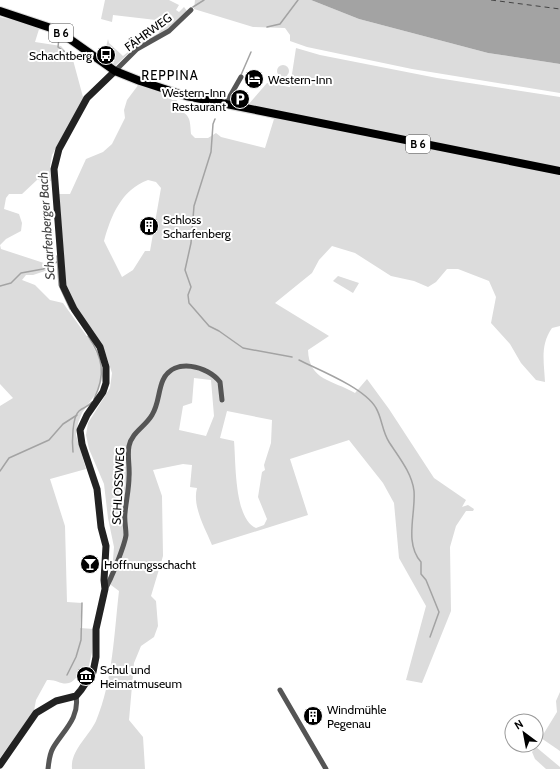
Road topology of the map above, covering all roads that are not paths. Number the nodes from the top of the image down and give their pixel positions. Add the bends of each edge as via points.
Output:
1 (191, 10) dead end
2 (2, 11) edge
3 (113, 69) junction
4 (241, 77) dead end
5 (225, 105) junction
6 (560, 171) edge
7 (222, 400) dead end
8 (105, 589) junction
9 (280, 690) dead end
10 (76, 696) junction
11 (0, 765) edge
12 (48, 769) edge
13 (326, 769) edge

1 - 3 street, FÄHRWEG via 160,37 137,49
2 - 3 main road, B 6 via 57,30
3 - 5 main road, B 6 via 166,90
3 - 8 street via 87,98 59,149 54,169 63,286 74,309 100,347 106,367 103,392 80,430 97,489 106,546
4 - 5 street
5 - 6 main road, B 6
7 - 8 street, SCHLOSSWEG via 220,382 209,372 183,366 171,371 163,379 156,409 132,438 129,448 128,492 124,516 126,534
8 - 10 street via 96,629 93,672
9 - 13 street
10 - 11 street via 56,701 36,713
10 - 12 street via 76,712 53,748

